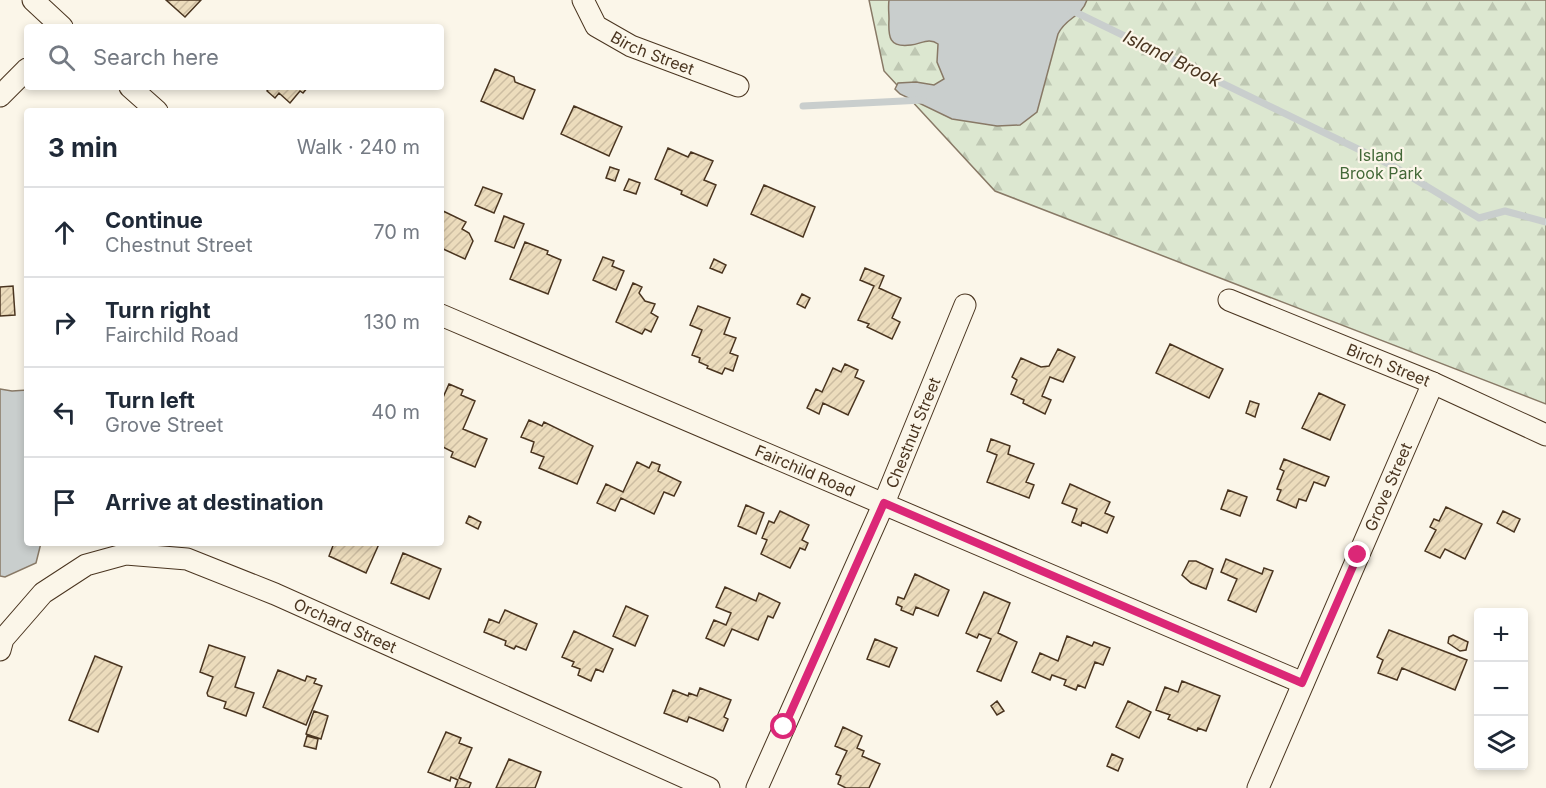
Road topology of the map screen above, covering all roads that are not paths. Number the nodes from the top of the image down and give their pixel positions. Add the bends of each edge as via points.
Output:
1 (33, 0) edge
2 (584, 0) edge
3 (59, 24) edge
4 (24, 72) edge
5 (738, 86) dead end
6 (133, 90) edge
7 (0, 96) edge
8 (154, 108) edge
9 (1229, 300) dead end
10 (965, 305) dead end
11 (444, 316) edge
12 (1433, 383) junction
13 (1546, 435) edge
14 (884, 503) junction
15 (190, 551) edge
16 (0, 651) edge
17 (1302, 683) junction
18 (709, 788) edge
19 (757, 788) edge
20 (1258, 788) edge

1 - 3 street
2 - 5 street, Birch Street via 596,26 622,41
4 - 7 street
6 - 8 street
9 - 12 street, Birch Street
10 - 14 street, Chestnut Street
11 - 14 street, Fairchild Road
12 - 13 street, Birch Street
12 - 17 street, Grove Street
14 - 17 street, Fairchild Road
14 - 19 street, Chestnut Street
15 - 16 street, Orchard Street via 126,554 86,565 43,593 3,639
15 - 18 street, Orchard Street via 275,594
17 - 20 street, Grove Street

